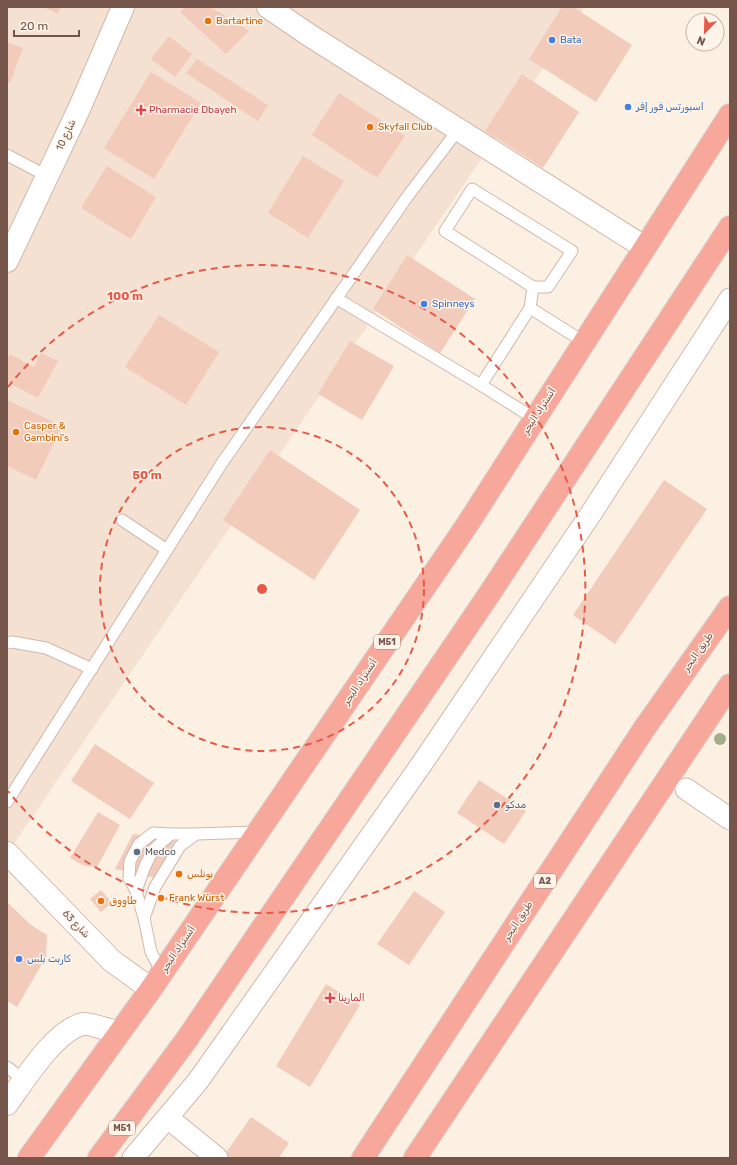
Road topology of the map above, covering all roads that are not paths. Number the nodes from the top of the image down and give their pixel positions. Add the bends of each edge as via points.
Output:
1 (123, 7) edge
2 (268, 7) edge
3 (730, 115) edge
4 (458, 130) junction
5 (7, 155) edge
6 (47, 176) junction
7 (730, 227) edge
8 (644, 247) junction
9 (7, 261) edge
10 (533, 287) junction
11 (336, 298) junction
12 (730, 299) edge
13 (530, 308) junction
14 (584, 342) junction
15 (481, 385) junction
16 (534, 419) junction
17 (122, 520) dead end
18 (167, 550) junction
19 (730, 607) edge
20 (7, 643) edge
21 (92, 669) junction
22 (730, 685) edge
23 (686, 789) dead end
24 (7, 802) edge
25 (730, 819) edge
26 (258, 832) junction
27 (171, 834) junction
28 (196, 834) junction
29 (7, 852) edge
30 (136, 891) junction
31 (144, 918) junction
32 (157, 981) junction
33 (119, 1033) junction
34 (7, 1067) edge
35 (24, 1080) junction
36 (7, 1104) edge
37 (168, 1118) junction
38 (211, 1156) edge
39 (29, 1158) edge
40 (99, 1158) edge
41 (133, 1158) edge
42 (363, 1158) edge
43 (415, 1158) edge

1 - 6 street, شارع 10
2 - 4 street
3 - 8 highway, أتستراد البحر / M51
4 - 8 street
4 - 11 lane
5 - 6 lane
6 - 9 street, شارع 10
7 - 40 highway, M51 via 490,593 187,1039
8 - 14 highway, أتستراد البحر / M51
10 - 10 lane via 548,287 572,251 472,189 445,231
10 - 13 lane
11 - 15 lane
11 - 18 lane via 222,463
12 - 37 street via 592,512 421,765 262,991
13 - 14 lane
13 - 15 lane
14 - 16 highway, أتستراد البحر / M51
15 - 16 lane
16 - 26 highway, أتستراد البحر / M51 via 467,525
17 - 18 lane
18 - 21 lane
19 - 42 highway, طريق البحر / A2 via 644,729
20 - 21 lane via 46,648
21 - 24 lane
22 - 43 highway
23 - 25 street
26 - 28 lane
26 - 32 highway, أتستراد البحر / M51
27 - 28 lane
27 - 30 lane via 153,850 144,866
27 - 30 lane via 153,833 139,844 130,861 129,878
28 - 31 lane via 180,846 155,887
29 - 32 street, شارع 63 via 112,961
30 - 31 lane
31 - 32 lane
32 - 33 highway, أتستراد البحر / M51
33 - 35 street via 84,1024 66,1032 41,1057
33 - 39 highway, أتستراد البحر / M51
34 - 35 lane
35 - 36 street
37 - 38 street
37 - 41 street

